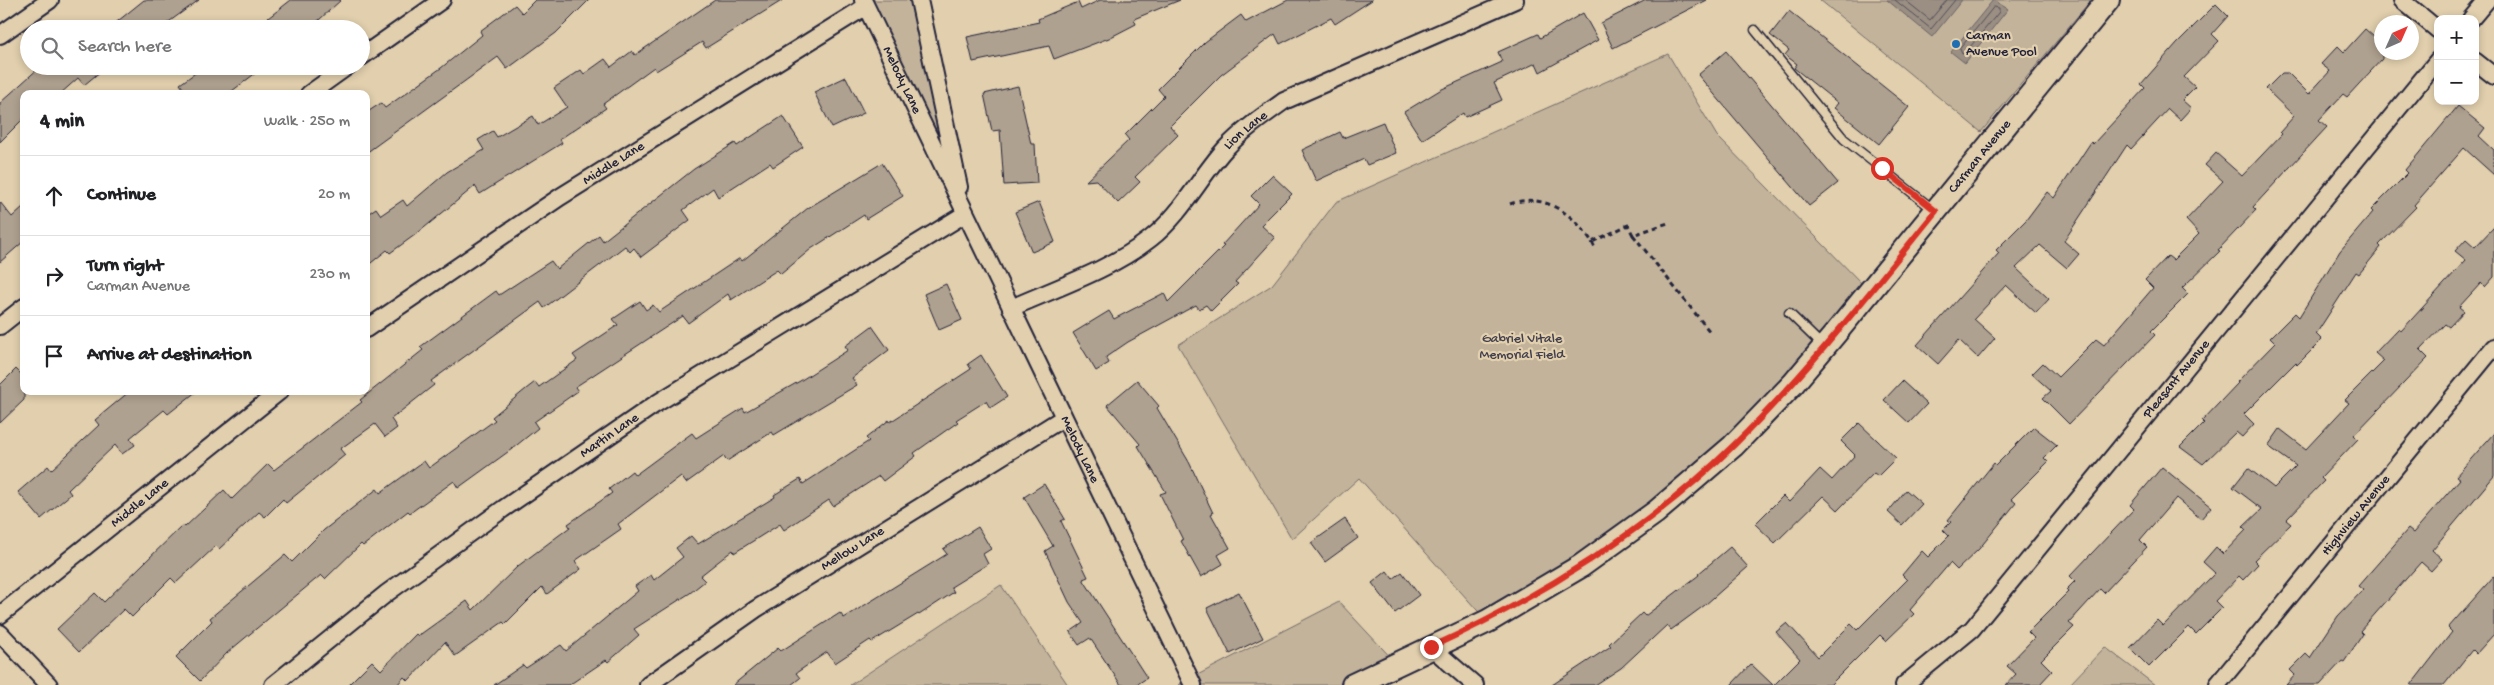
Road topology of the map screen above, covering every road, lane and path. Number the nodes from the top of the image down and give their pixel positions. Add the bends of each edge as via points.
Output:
1 (50, 0) edge
2 (442, 0) edge
3 (1515, 0) edge
4 (2108, 0) edge
5 (2402, 0) edge
6 (2487, 0) edge
7 (922, 1) edge
8 (864, 4) edge
9 (2474, 15) edge
10 (22, 20) edge
11 (20, 22) edge
12 (2434, 27) edge
13 (1754, 30) dead end
14 (0, 36) edge
15 (370, 51) edge
16 (2479, 64) edge
17 (2434, 65) edge
18 (335, 75) edge
19 (2494, 76) edge
20 (315, 90) edge
21 (1510, 204) dead end
22 (1936, 211) junction
23 (965, 214) junction
24 (1668, 223) dead end
25 (1633, 235) junction
26 (1592, 242) junction
27 (1596, 250) dead end
28 (1011, 308) junction
29 (20, 310) edge
30 (1790, 313) dead end
31 (0, 326) edge
32 (370, 326) edge
33 (1710, 332) dead end
34 (1824, 347) junction
35 (2494, 347) edge
36 (275, 395) edge
37 (1062, 418) junction
38 (0, 615) edge
39 (0, 633) edge
40 (1431, 647) junction
41 (2218, 684) edge
42 (49, 685) edge
43 (273, 685) edge
44 (648, 685) edge
45 (1193, 685) edge
46 (1353, 685) edge
47 (1475, 685) edge
48 (1904, 685) edge

1 - 10 street
2 - 15 street
3 - 28 street, Lion Lane via 1284,102 1254,122 1225,149 1184,205 1151,239 1116,261
4 - 22 main road, Carman Avenue
5 - 12 street
6 - 9 street
7 - 23 street, Melody Lane
8 - 23 street, Melody Lane
8 - 32 street, Middle Lane via 560,197
11 - 14 street
13 - 22 lane via 1844,139
16 - 19 street
17 - 48 street, Pleasant Avenue via 1972,629
18 - 20 street
21 - 26 path via 1522,199 1550,204 1568,214
22 - 34 main road, Carman Avenue
23 - 28 street, Melody Lane
23 - 43 street, Martin Lane via 654,405 387,593
24 - 25 path
25 - 26 path via 1628,225
25 - 33 path
26 - 27 path
28 - 37 street, Melody Lane
29 - 31 street
30 - 34 lane
34 - 40 main road, Carman Avenue via 1733,446 1656,512 1573,570 1488,621
35 - 41 street, Highview Avenue
36 - 38 street, Middle Lane
37 - 44 street, Mellow Lane via 756,609
37 - 45 street, Melody Lane
39 - 42 street
40 - 46 main road, Carman Avenue
40 - 47 street

